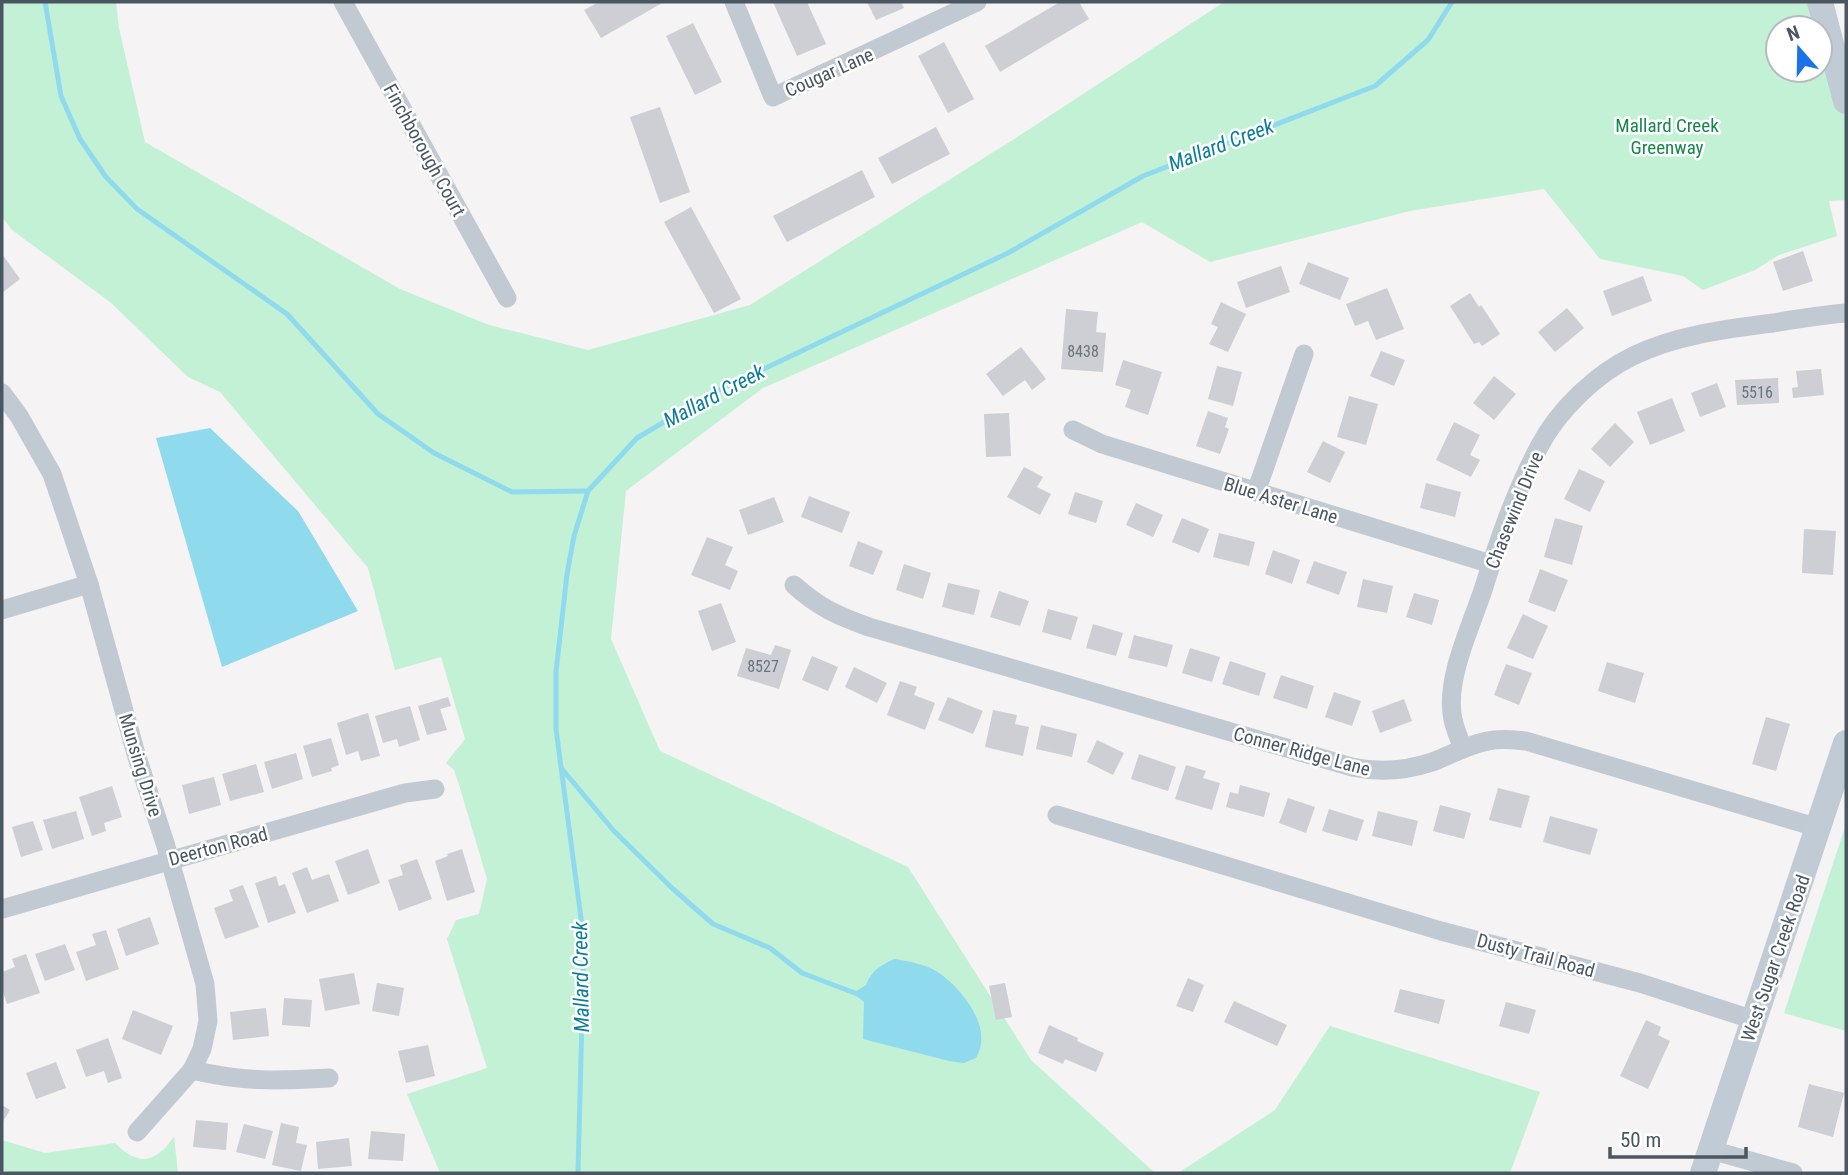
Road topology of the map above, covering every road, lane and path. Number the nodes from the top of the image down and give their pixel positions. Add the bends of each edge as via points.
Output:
1 (343, 2) edge
2 (734, 2) edge
3 (977, 2) edge
4 (1821, 2) edge
5 (1846, 101) edge
6 (507, 298) dead end
7 (1846, 313) edge
8 (1304, 354) dead end
9 (2, 393) edge
10 (1073, 430) dead end
11 (1256, 492) junction
12 (1491, 564) junction
13 (89, 584) junction
14 (793, 585) dead end
15 (2, 610) edge
16 (1846, 743) edge
17 (1463, 749) junction
18 (435, 789) dead end
19 (1057, 815) dead end
20 (1819, 828) junction
21 (170, 859) junction
22 (2, 909) edge
23 (1754, 1020) junction
24 (192, 1070) junction
25 (329, 1078) dead end
26 (137, 1132) dead end
27 (1707, 1161) edge
28 (1793, 1173) edge

1 - 6 street, Finchborough Court
2 - 3 street, Cougar Lane via 772,97
4 - 5 main road
7 - 12 street, Chasewind Drive via 1669,342 1610,370 1561,415 1540,445
8 - 11 street
9 - 13 street, Munsing Drive via 52,474
10 - 11 street, Blue Aster Lane via 1102,444
11 - 12 street, Blue Aster Lane
12 - 17 street, Chasewind Drive via 1451,700
13 - 15 street
13 - 21 street, Munsing Drive
14 - 17 street, Conner Ridge Lane via 831,613 869,627 1352,767 1376,772 1405,769
16 - 20 main road, West Sugar Creek Road
17 - 20 street, Conner Ridge Lane via 1488,741 1526,741
18 - 21 street, Deerton Road via 405,793
19 - 23 street, Dusty Trail Road via 1441,930 1640,982
20 - 23 main road, West Sugar Creek Road
21 - 22 street, Deerton Road
21 - 24 street, Munsing Drive via 205,984 208,1021
23 - 27 main road, West Sugar Creek Road
24 - 25 street via 264,1082
24 - 26 street, Munsing Drive
27 - 28 street

